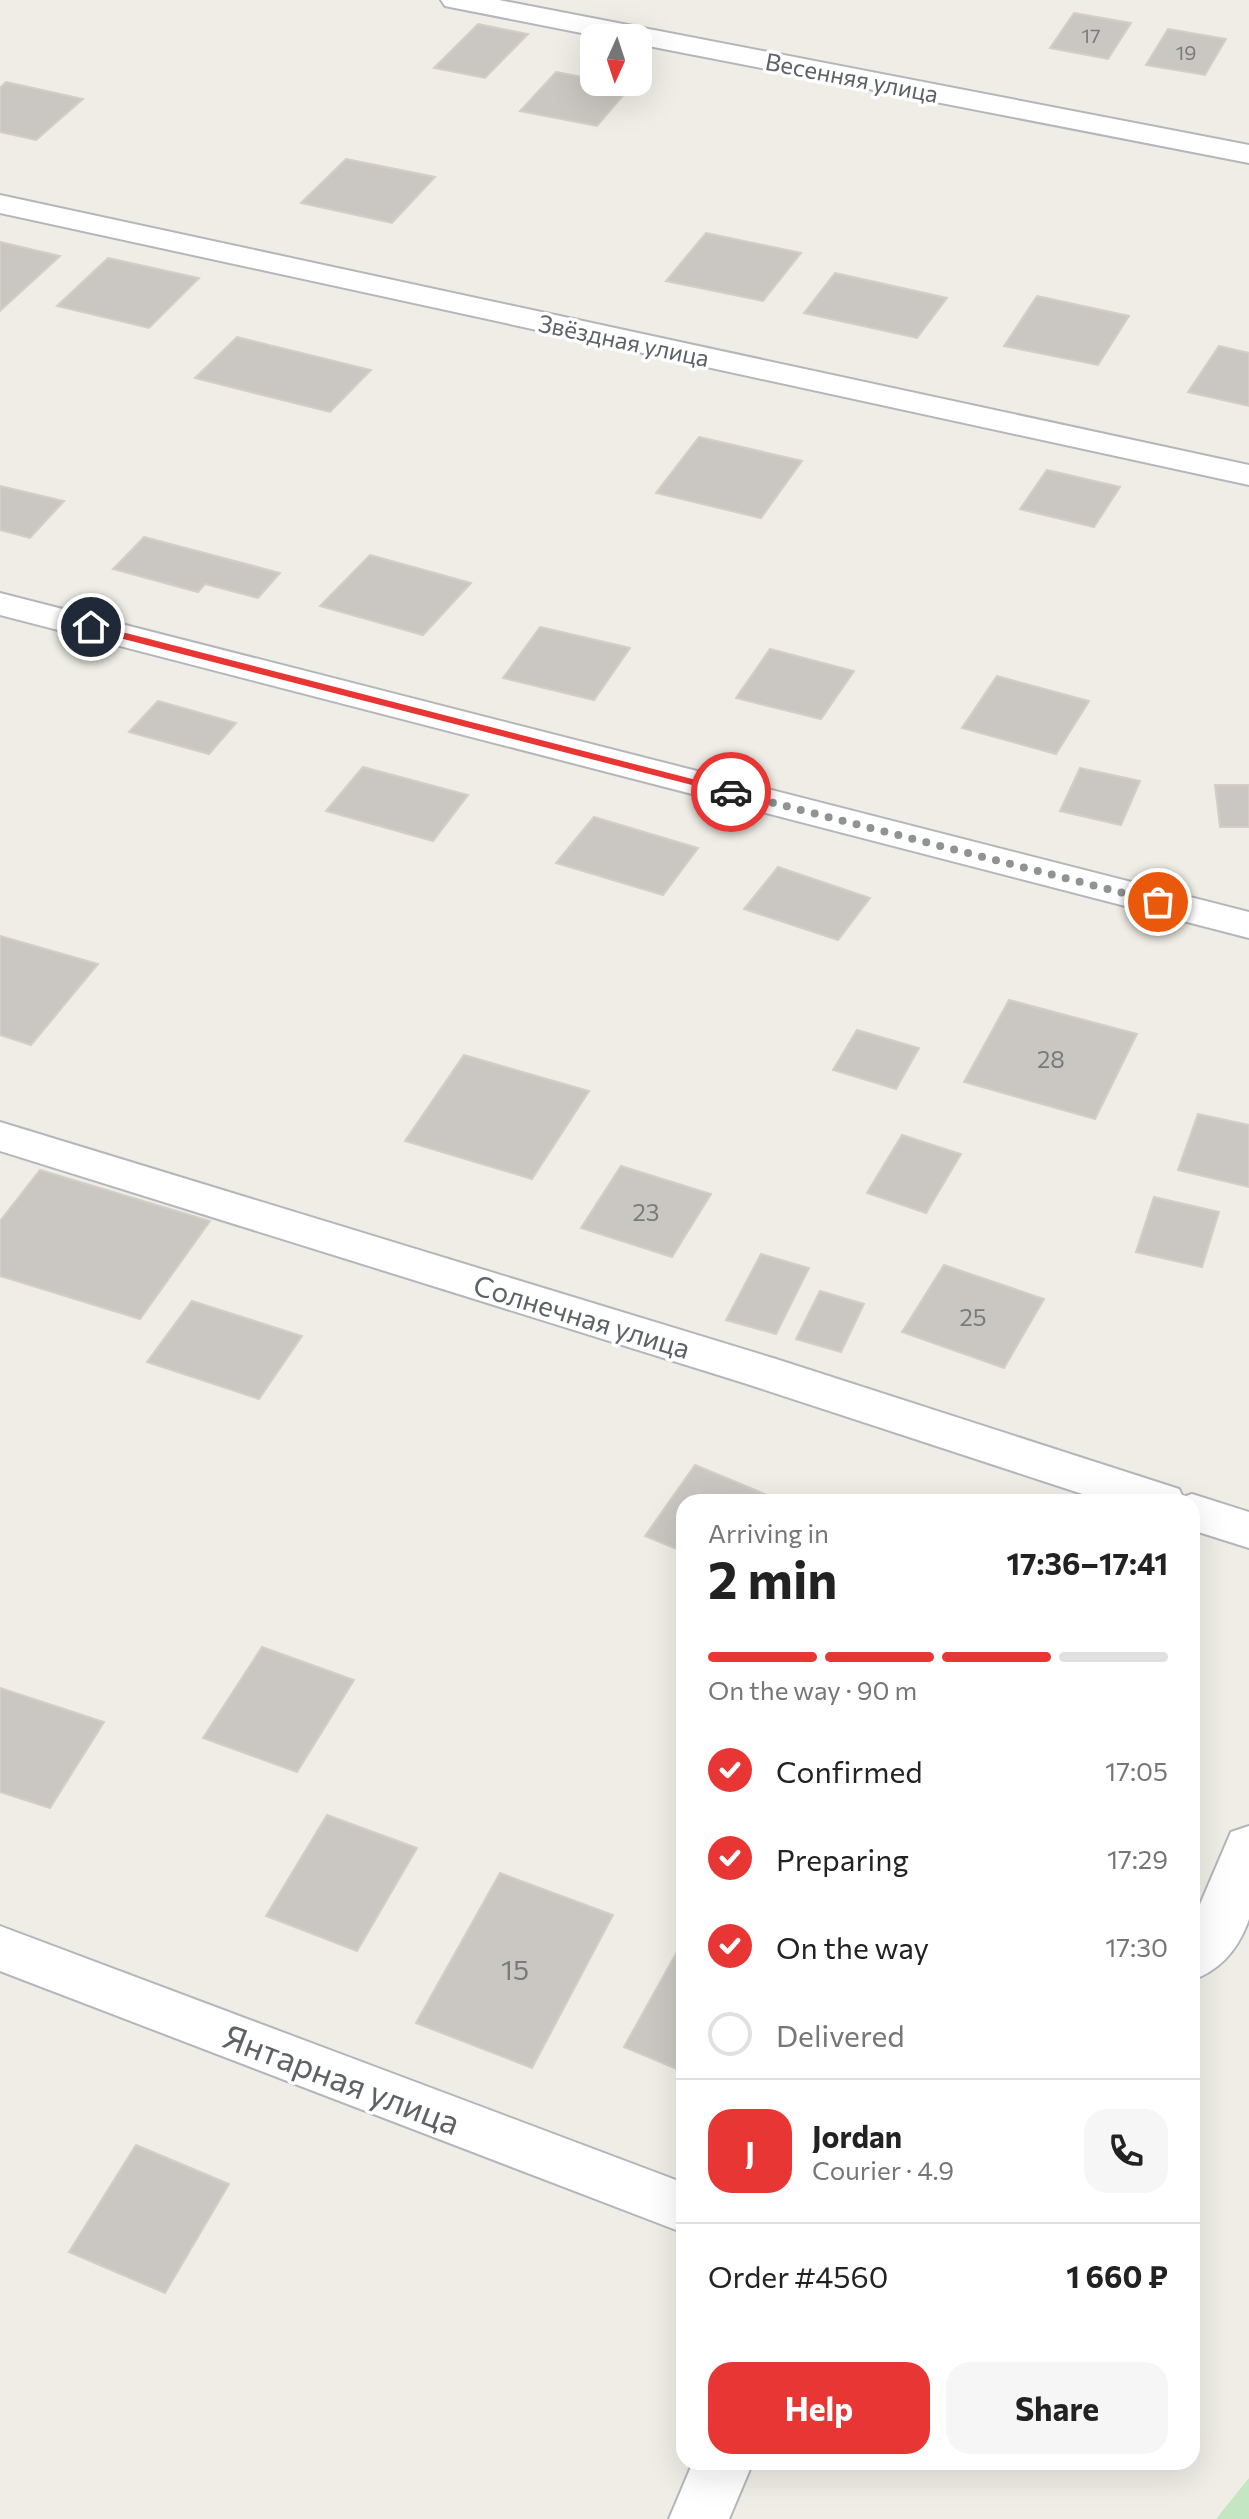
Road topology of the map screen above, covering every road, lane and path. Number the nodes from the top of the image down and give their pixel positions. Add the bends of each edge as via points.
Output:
1 (455, 0) edge
2 (1249, 154) edge
3 (0, 204) edge
4 (1249, 475) edge
5 (0, 604) edge
6 (1249, 925) edge
7 (0, 1136) edge
8 (1137, 1494) edge
9 (1200, 1515) edge
10 (1249, 1530) edge
11 (1249, 1847) edge
12 (0, 1948) edge
13 (1200, 1950) edge
14 (676, 2205) edge
15 (720, 2470) edge
16 (699, 2519) edge

1 - 2 street, Весенняя улица
3 - 4 street, Звёздная улица
5 - 6 street
7 - 8 street, Солнечная улица via 745,1366
9 - 10 street
11 - 13 street via 1219,1930
12 - 14 street, Янтарная улица
15 - 16 street

